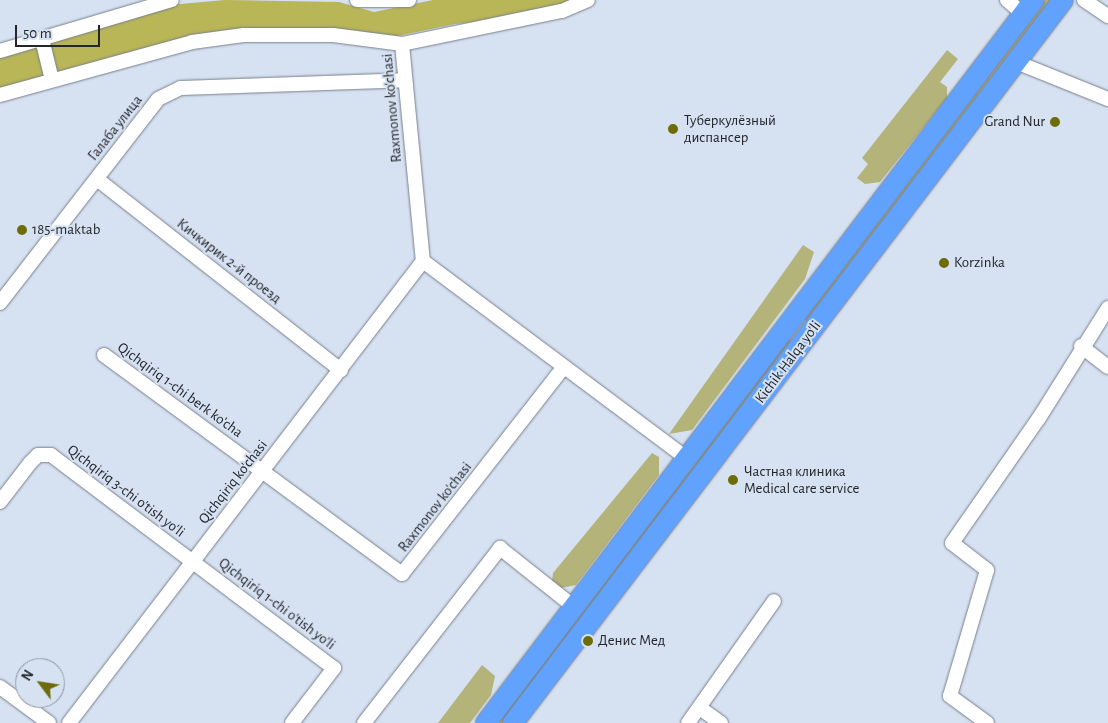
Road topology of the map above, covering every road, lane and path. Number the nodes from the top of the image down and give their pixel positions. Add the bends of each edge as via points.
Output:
1 (172, 0) edge
2 (357, 0) edge
3 (409, 0) edge
4 (588, 0) edge
5 (1007, 0) edge
6 (1063, 0) edge
7 (1084, 0) edge
8 (1029, 7) edge
9 (1108, 16) edge
10 (42, 39) junction
11 (402, 44) junction
12 (0, 51) edge
13 (1016, 62) junction
14 (52, 80) junction
15 (405, 80) junction
16 (0, 95) edge
17 (1108, 99) edge
18 (97, 179) junction
19 (423, 261) junction
20 (0, 303) edge
21 (1108, 308) edge
22 (792, 317) junction
23 (811, 332) junction
24 (1081, 346) junction
25 (104, 355) dead end
26 (1108, 367) edge
27 (563, 368) junction
28 (341, 370) junction
29 (685, 457) junction
30 (262, 470) junction
31 (0, 502) edge
32 (193, 561) junction
33 (774, 601) dead end
34 (573, 606) junction
35 (0, 687) edge
36 (700, 708) junction
37 (50, 723) edge
38 (69, 723) edge
39 (292, 723) edge
40 (364, 723) edge
41 (486, 723) edge
42 (513, 723) edge
43 (688, 723) edge
44 (721, 723) edge
45 (987, 723) edge

1 - 10 street
2 - 3 street
4 - 11 street via 562,11
5 - 8 street
6 - 13 highway, Kichik Halqa yo'li
7 - 9 street
8 - 22 highway, Kichik Halqa yo'li
10 - 12 street
10 - 14 street
11 - 14 street via 333,35 244,35 192,42
11 - 15 street, Raxmonov ko'chasi
13 - 17 street
13 - 23 highway, Kichik Halqa yo'li
14 - 16 street
15 - 18 street, Галаба улица via 181,88 158,99
15 - 19 street, Raxmonov ko'chasi
18 - 20 street, Галаба улица
18 - 28 street, Кичкирик 2-й проезд
19 - 27 street
19 - 28 street, Qichqiriq ko'chasi
21 - 24 street
22 - 23 highway
22 - 29 highway, Kichik Halqa yo'li
23 - 42 highway, Kichik Halqa yo'li
24 - 26 street
24 - 45 street via 1039,418 952,543 987,570 950,696
25 - 30 street, Qichqiriq 1-chi berk ko'cha
27 - 29 street
27 - 30 street, Raxmonov ko'chasi via 402,574
28 - 30 street, Qichqiriq ko'chasi
29 - 34 highway, Kichik Halqa yo'li
30 - 32 street, Qichqiriq ko'chasi
31 - 32 street, Qichqiriq 3-chi o'tish yo'li via 38,455 51,455
32 - 38 street, Qichqiriq ko'chasi
32 - 39 street, Qichqiriq 1-chi o'tish yo'li via 334,668
33 - 36 street
34 - 40 street via 500,548
34 - 41 highway, Kichik Halqa yo'li
35 - 37 street
36 - 43 street
36 - 44 street

